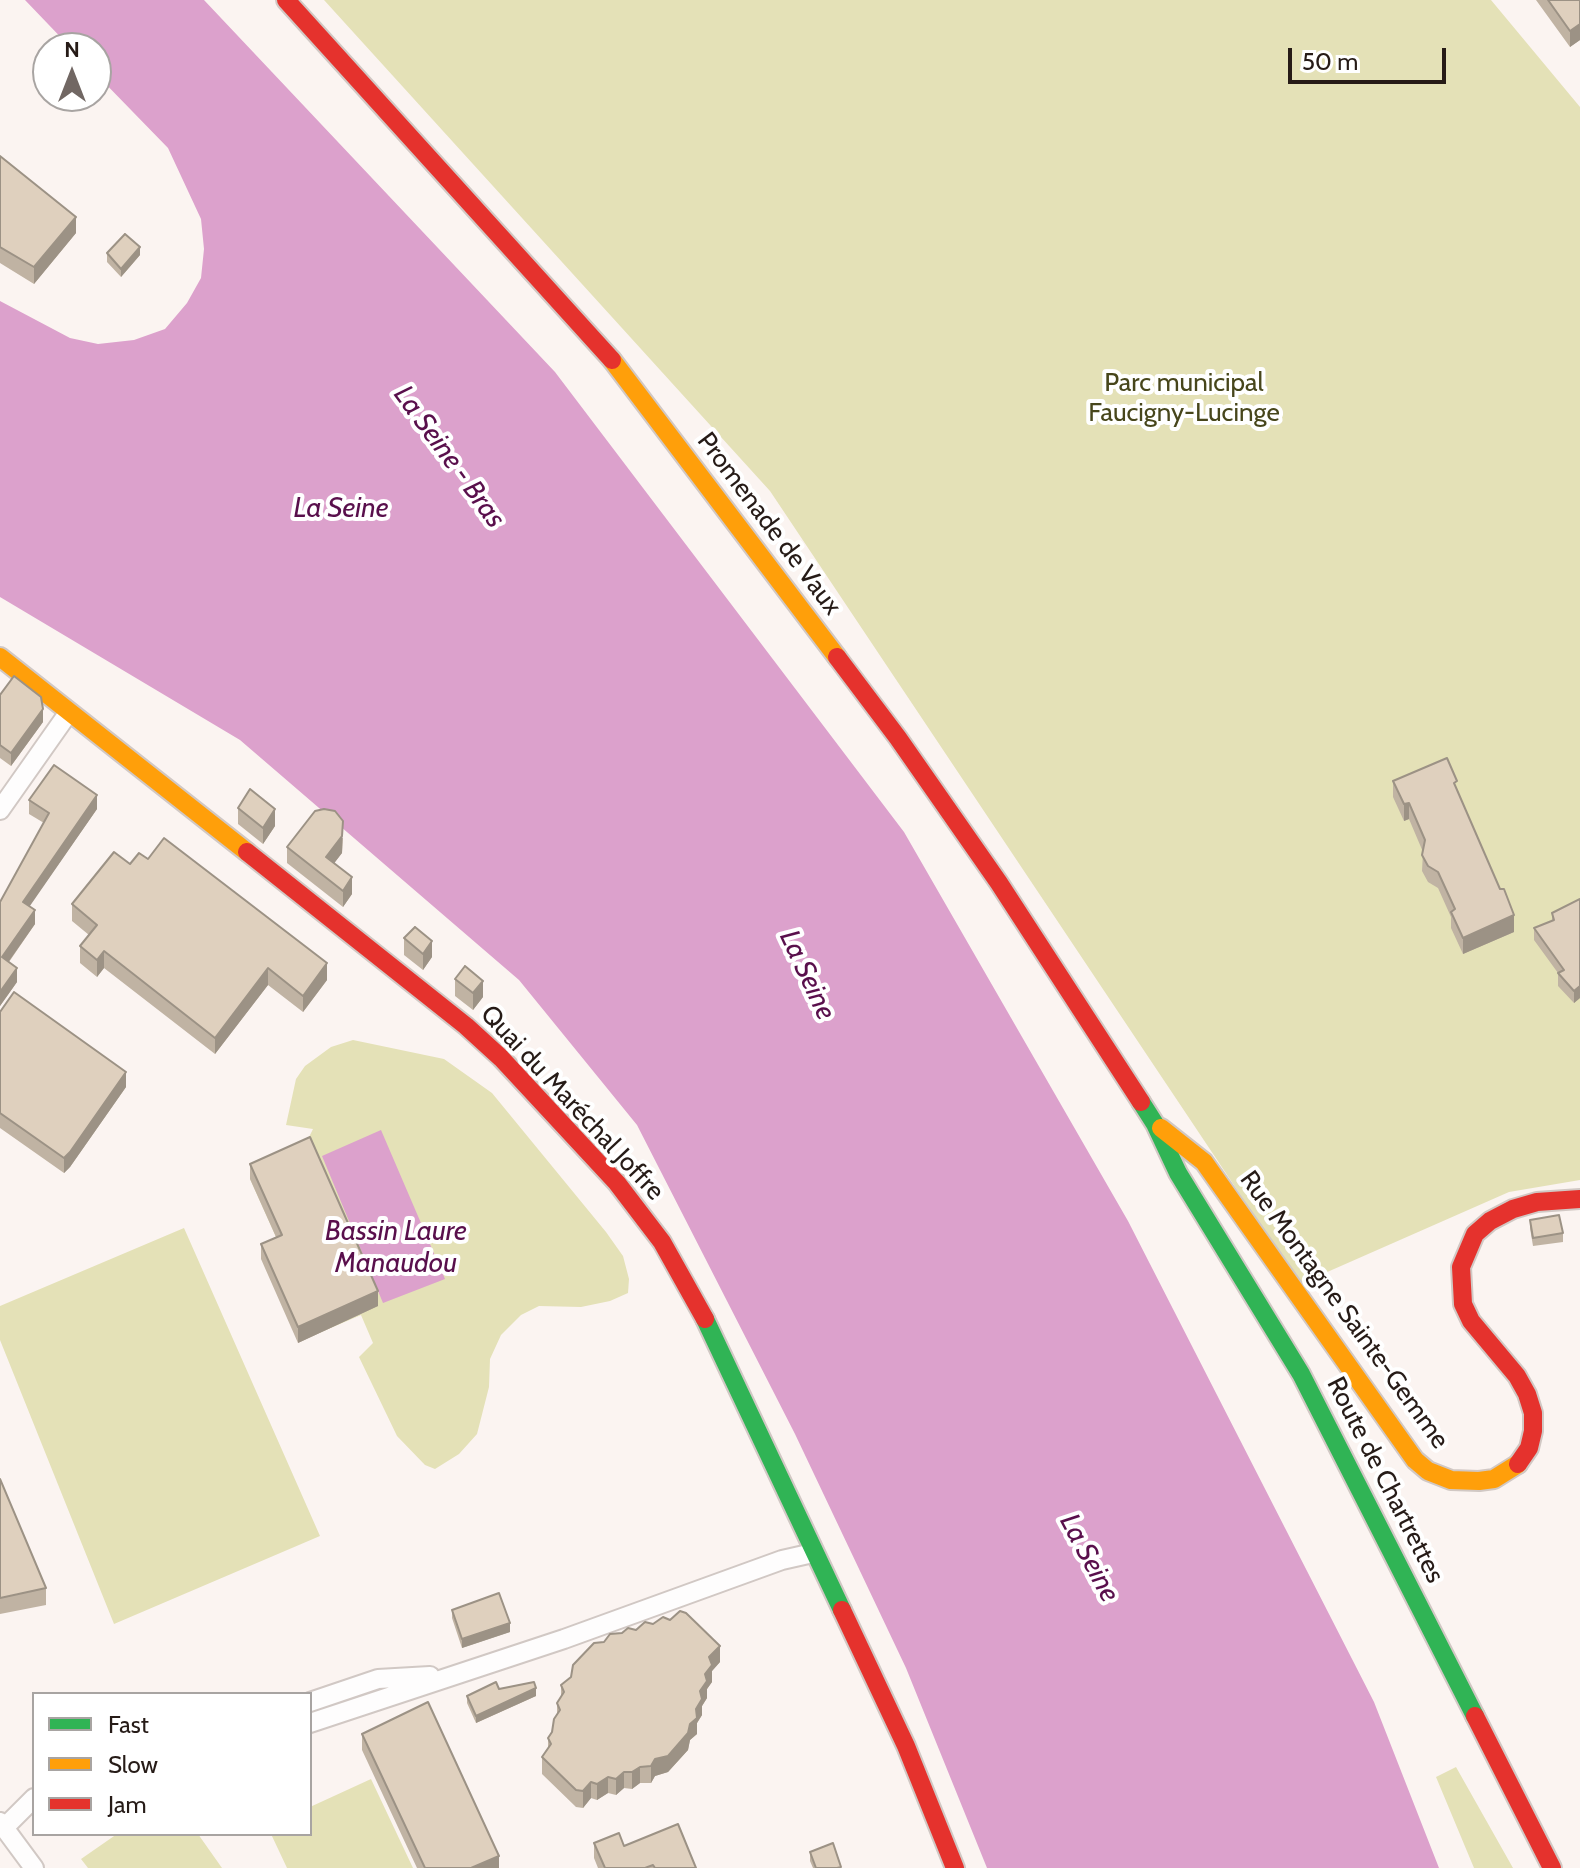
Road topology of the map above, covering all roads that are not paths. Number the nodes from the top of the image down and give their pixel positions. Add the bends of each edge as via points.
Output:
1 (286, 0) edge
2 (0, 657) edge
3 (69, 712) junction
4 (0, 810) edge
5 (1155, 1124) junction
6 (1580, 1199) edge
7 (813, 1553) junction
8 (464, 1674) junction
9 (312, 1701) edge
10 (312, 1722) edge
11 (32, 1800) edge
12 (32, 1819) edge
13 (1, 1827) edge
14 (34, 1868) edge
15 (955, 1868) edge
16 (1552, 1868) edge

1 - 5 street, Promenade de Vaux via 620,371 898,738 1055,966
2 - 3 street, Quai du Maréchal Joffre
3 - 4 street
3 - 7 street, Quai du Maréchal Joffre via 466,1026 617,1183 662,1242 697,1303
5 - 6 street, Rue Montagne Sainte-Gemme via 1204,1162 1415,1460 1451,1480 1494,1479 1509,1471 1529,1448 1533,1431 1527,1394 1463,1304 1461,1267 1468,1246 1490,1221 1513,1209
5 - 16 street, Route de Chartrettes via 1178,1173 1327,1424
7 - 8 street
7 - 15 street, Quai du Maréchal Joffre via 906,1746
8 - 9 street via 378,1679
8 - 10 street
11 - 13 street
12 - 13 street
13 - 14 street

